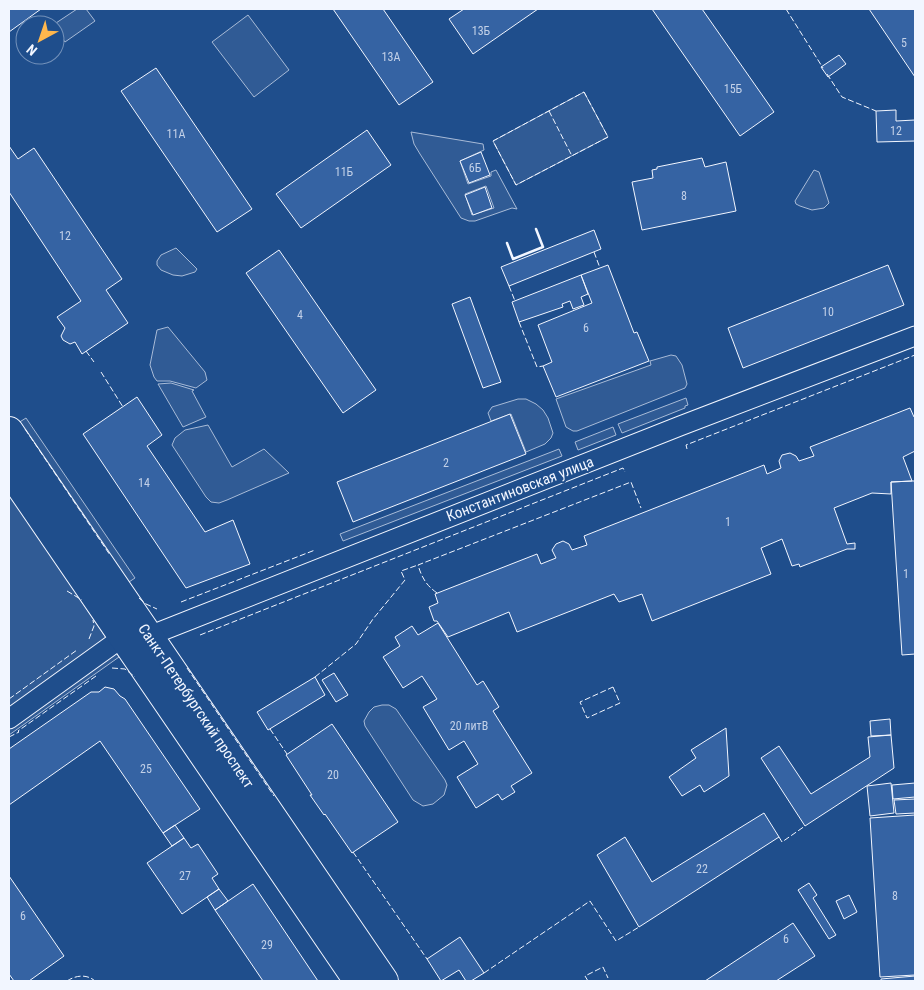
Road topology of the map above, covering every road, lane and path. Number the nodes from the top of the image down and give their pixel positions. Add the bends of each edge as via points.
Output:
1 (915, 336) edge
2 (9, 431) edge
3 (12, 481) edge
4 (136, 637) junction
5 (9, 719) edge
6 (358, 981) edge
7 (384, 981) edge

1 - 4 street, Константиновская улица
2 - 4 main road, Санкт-Петербургский проспект
3 - 4 main road, Санкт-Петербургский проспект
4 - 5 street, Константиновская улица
4 - 6 main road, Санкт-Петербургский проспект
4 - 7 main road, Санкт-Петербургский проспект

